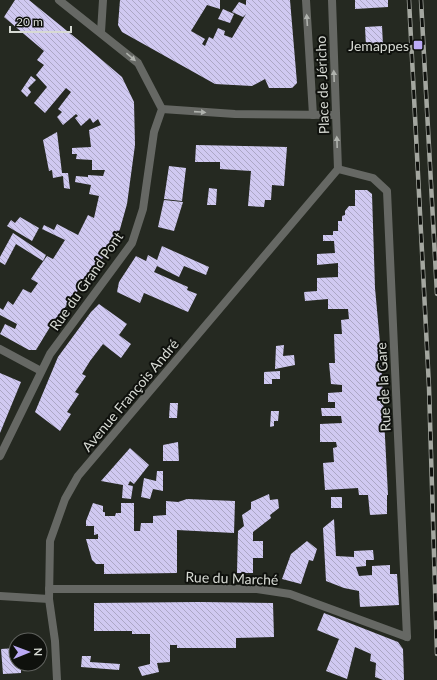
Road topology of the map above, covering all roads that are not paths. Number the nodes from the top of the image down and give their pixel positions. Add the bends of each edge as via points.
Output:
1 (59, 0) edge
2 (103, 0) edge
3 (306, 0) edge
4 (332, 0) edge
5 (101, 32) junction
6 (162, 109) junction
7 (314, 115) junction
8 (336, 115) junction
9 (338, 169) junction
10 (0, 349) edge
11 (42, 371) junction
12 (0, 456) edge
13 (49, 589) junction
14 (0, 596) edge
15 (49, 599) junction
16 (407, 638) joint
17 (57, 680) edge

1 - 5 street
2 - 5 street
7 -> 3 street, Place de Jéricho
8 -> 4 street, Place de Jéricho
5 -> 6 street via 138,63
6 -> 7 street via 235,114
6 - 11 street, Rue du Grand Pont via 154,132 143,209 132,244 50,354
7 - 8 street
9 -> 8 street, Place de Jéricho
9 - 13 street, Avenue François André via 78,476 65,500 50,541
9 - 16 street, Rue de la Gare via 373,178 387,191
10 - 11 street
11 - 12 street, Rue du Grand Pont
13 - 15 street, Avenue François André
13 - 16 street, Rue du Marché via 256,589 290,594
14 - 15 street
15 - 17 street, Avenue François André

